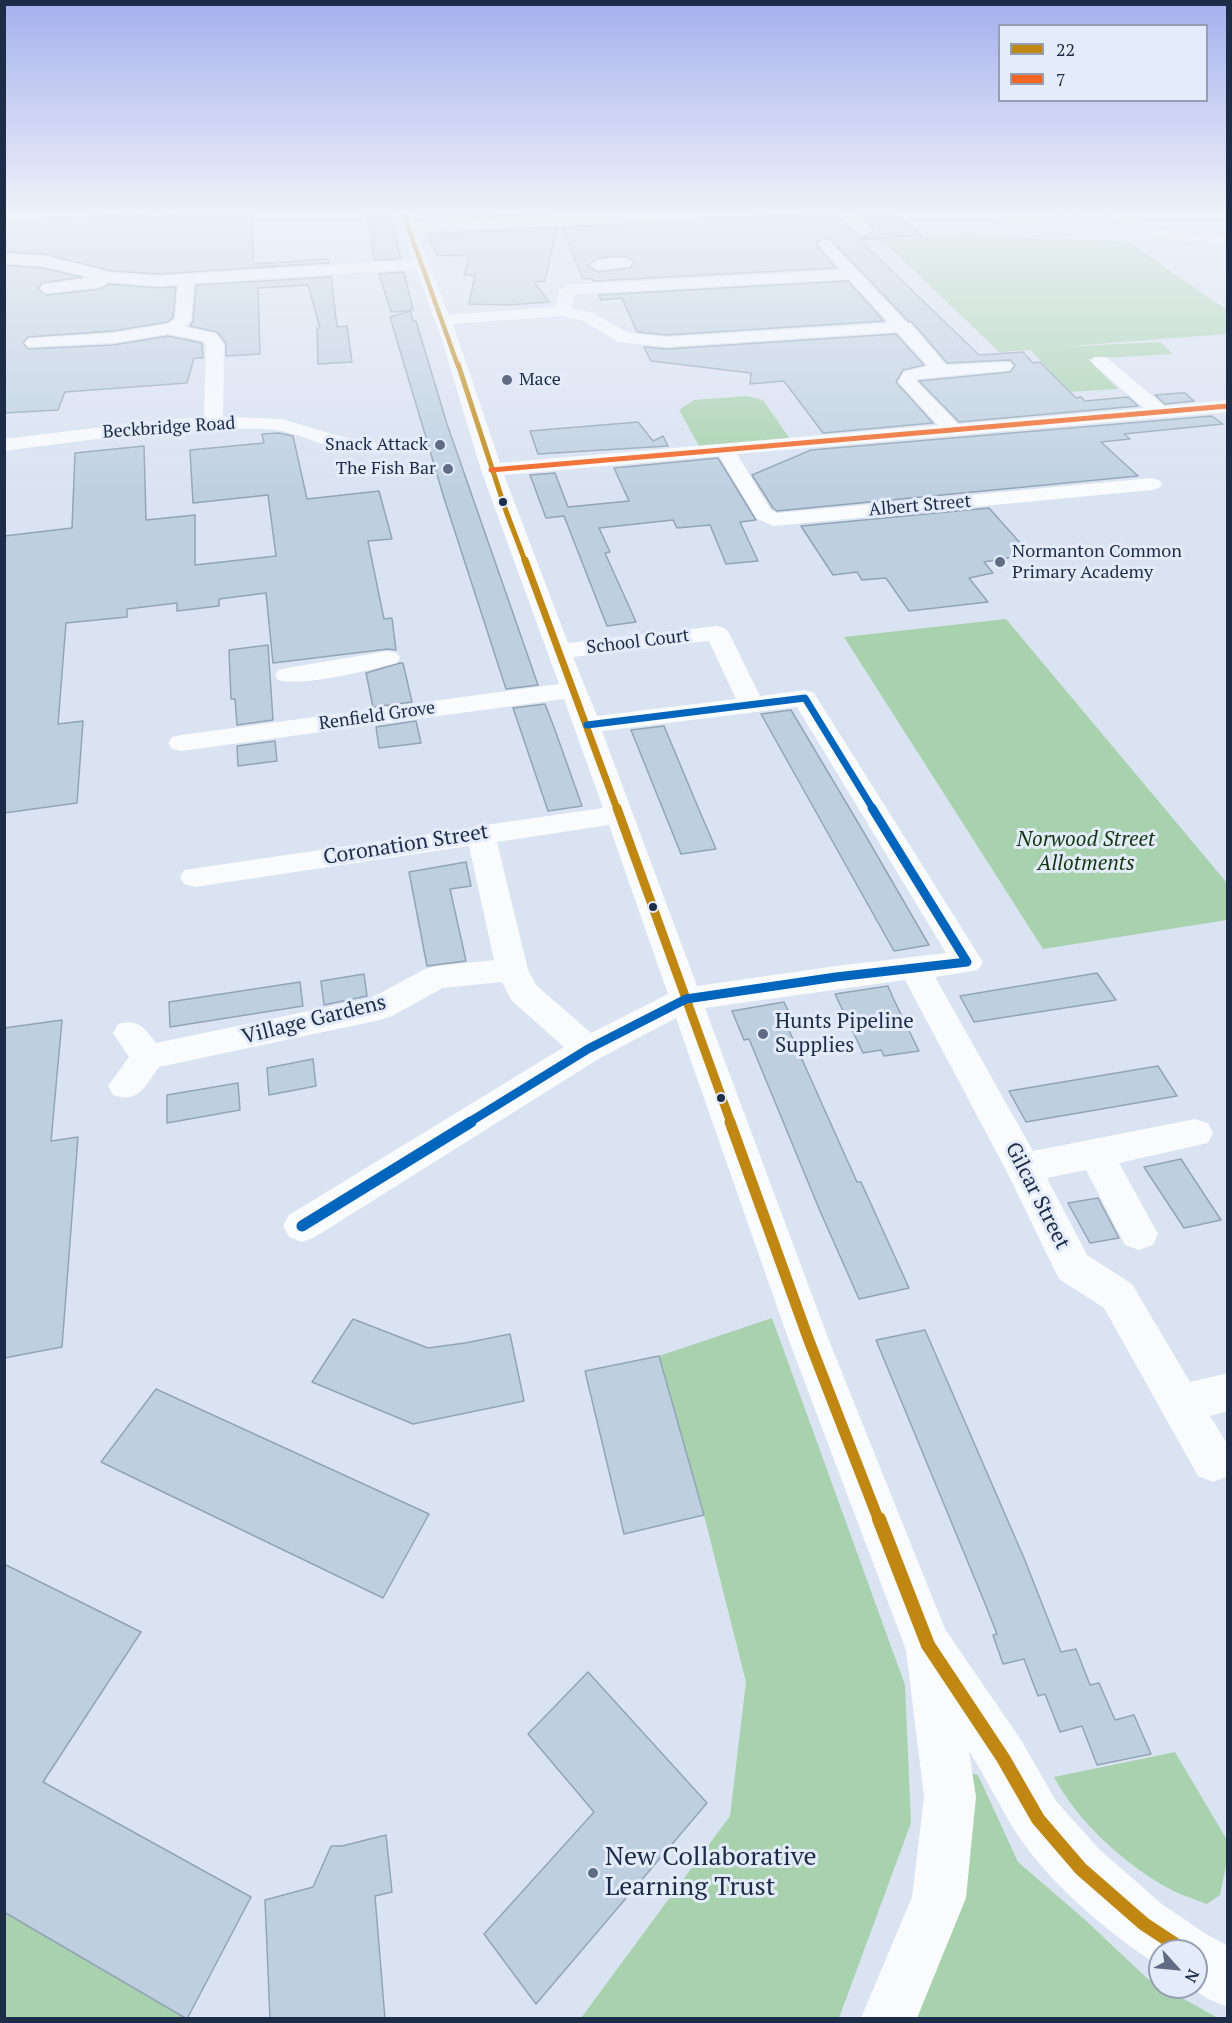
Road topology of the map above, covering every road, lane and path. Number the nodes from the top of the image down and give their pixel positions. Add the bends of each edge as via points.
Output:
1 (184, 304) edge
2 (437, 304) edge
3 (564, 304) edge
4 (882, 304) edge
5 (562, 311) junction
6 (442, 320) junction
7 (903, 327) junction
8 (172, 330) junction
9 (34, 343) dead end
10 (1100, 361) dead end
11 (1004, 366) dead end
12 (942, 370) junction
13 (1227, 406) edge
14 (219, 410) junction
15 (1159, 411) junction
16 (954, 431) junction
17 (4, 445) edge
18 (366, 445) dead end
19 (725, 450) junction
20 (491, 470) junction
21 (1152, 484) dead end
22 (558, 651) junction
23 (388, 658) dead end
24 (287, 675) dead end
25 (574, 690) junction
26 (339, 695) junction
27 (752, 704) junction
28 (587, 725) junction
29 (181, 744) dead end
30 (618, 815) junction
31 (481, 833) junction
32 (195, 877) dead end
33 (914, 968) junction
34 (512, 970) junction
35 (686, 999) junction
36 (588, 1049) junction
37 (125, 1086) dead end
38 (1195, 1133) dead end
39 (1096, 1155) junction
40 (1024, 1168) junction
41 (302, 1226) dead end
42 (1139, 1234) dead end
43 (1227, 1392) edge
44 (1182, 1403) junction
45 (1214, 1461) dead end
46 (928, 1645) junction
47 (1167, 1939) edge
48 (1208, 1967) edge
49 (1227, 1979) edge
50 (889, 2019) edge

1 - 8 street via 183,321
2 - 6 street
3 - 5 street
4 - 7 street
5 - 6 street
5 - 7 street via 587,316 624,338 644,341
6 - 20 street
7 - 12 street
8 - 9 street
8 - 14 street via 209,337 215,344
10 - 15 street
11 - 12 street
12 - 16 street via 919,372 907,382
13 - 15 street
14 - 17 street, Beckbridge Road
14 - 18 street, Beckbridge Road via 309,431 335,443
15 - 16 street
16 - 19 street
19 - 20 street
19 - 21 street, Albert Street via 763,514 772,520
20 - 22 street
22 - 25 street
22 - 27 street, School Court via 717,633
23 - 26 street
24 - 26 street
25 - 26 street, Renfield Grove
25 - 28 street
26 - 29 street, Renfield Grove
27 - 28 street
27 - 33 street via 806,698 967,962
28 - 30 street
30 - 31 street, Coronation Street
30 - 35 street
31 - 32 street, Coronation Street
31 - 34 street
33 - 35 street
33 - 40 street, Gilcar Street
34 - 36 street via 523,992
34 - 37 street, Village Gardens via 436,977 381,1008 139,1045
35 - 36 street
35 - 46 street via 807,1338
36 - 41 street
38 - 39 street
39 - 40 street
39 - 42 street
40 - 44 street, Gilcar Street via 1073,1267 1118,1296
43 - 44 street
44 - 45 street, Gilcar Street
46 - 47 street via 1004,1758 1038,1819 1082,1869
46 - 50 street via 950,1797 939,1899
48 - 49 street

